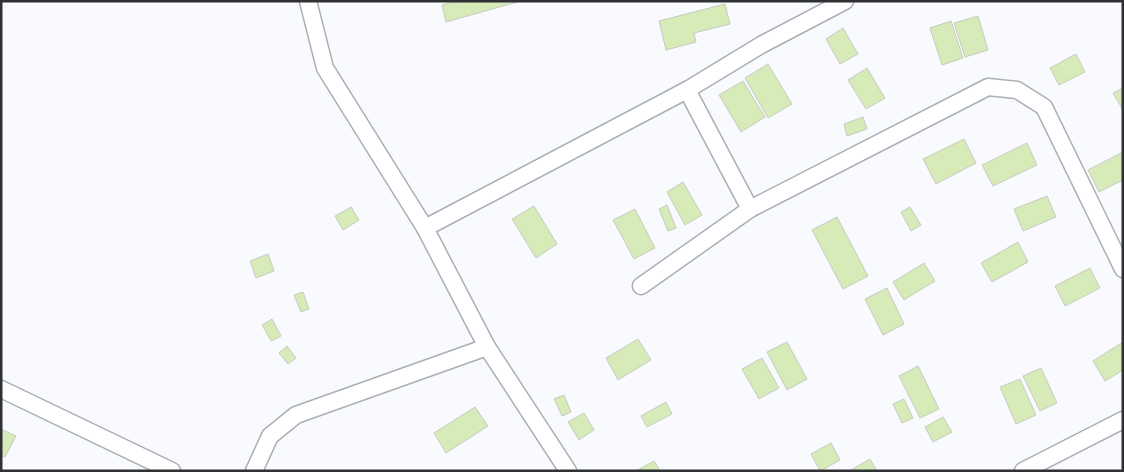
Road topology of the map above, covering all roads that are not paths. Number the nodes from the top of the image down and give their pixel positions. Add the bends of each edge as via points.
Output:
1 (308, 1) edge
2 (846, 1) edge
3 (687, 90) junction
4 (750, 209) junction
5 (425, 228) junction
6 (1123, 269) edge
7 (641, 286) dead end
8 (487, 347) junction
9 (1, 389) edge
10 (1123, 420) edge
11 (172, 471) edge
12 (254, 471) edge
13 (568, 471) edge
14 (1023, 471) edge

1 - 5 street via 325,68
2 - 3 street via 761,45
3 - 4 street
3 - 5 street
4 - 6 street via 988,87 1016,90 1044,107
4 - 7 street
5 - 8 street
8 - 12 street via 296,415 270,436
8 - 13 street
9 - 11 street
10 - 14 street

